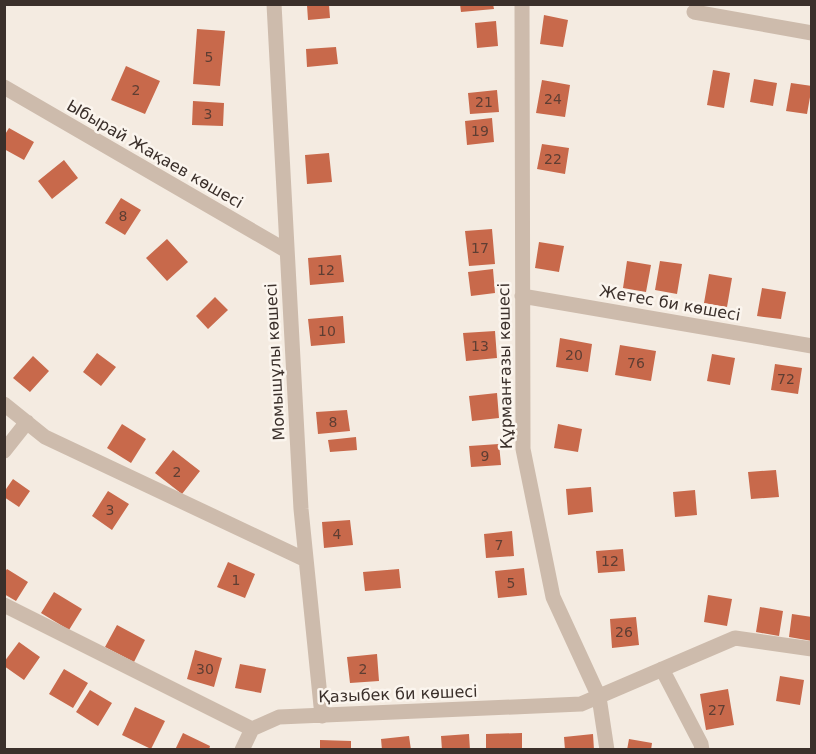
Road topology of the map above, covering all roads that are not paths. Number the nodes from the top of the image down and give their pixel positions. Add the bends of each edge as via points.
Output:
1 (274, 4) edge
2 (522, 4) edge
3 (694, 12) dead end
4 (812, 33) edge
5 (4, 87) edge
6 (287, 251) junction
7 (522, 296) junction
8 (812, 346) edge
9 (4, 404) edge
10 (27, 422) junction
11 (4, 451) edge
12 (306, 560) junction
13 (4, 605) edge
14 (812, 649) edge
15 (662, 669) junction
16 (599, 697) junction
17 (322, 716) junction
18 (252, 729) junction
19 (242, 750) edge
20 (607, 750) edge
21 (702, 750) edge

1 - 6 street, Момышұлы көшесі
2 - 7 street, Құрманғазы көшесі
3 - 4 street
5 - 6 street, Ыбырай Жақаев көшесі
6 - 12 street, Момышұлы көшесі
7 - 8 street, Жетес би көшесі
7 - 16 street, Құрманғазы көшесі via 523,449 553,597
9 - 10 street
10 - 11 street
10 - 12 street via 45,437
12 - 17 street, Момышұлы көшесі
13 - 18 street
14 - 15 street, Қазыбек би көшесі via 735,638
15 - 16 street, Қазыбек би көшесі
15 - 21 street
16 - 17 street, Қазыбек би көшесі via 581,704
16 - 20 street, Құрманғазы көшесі
17 - 18 street, Қазыбек би көшесі via 279,717
18 - 19 street

